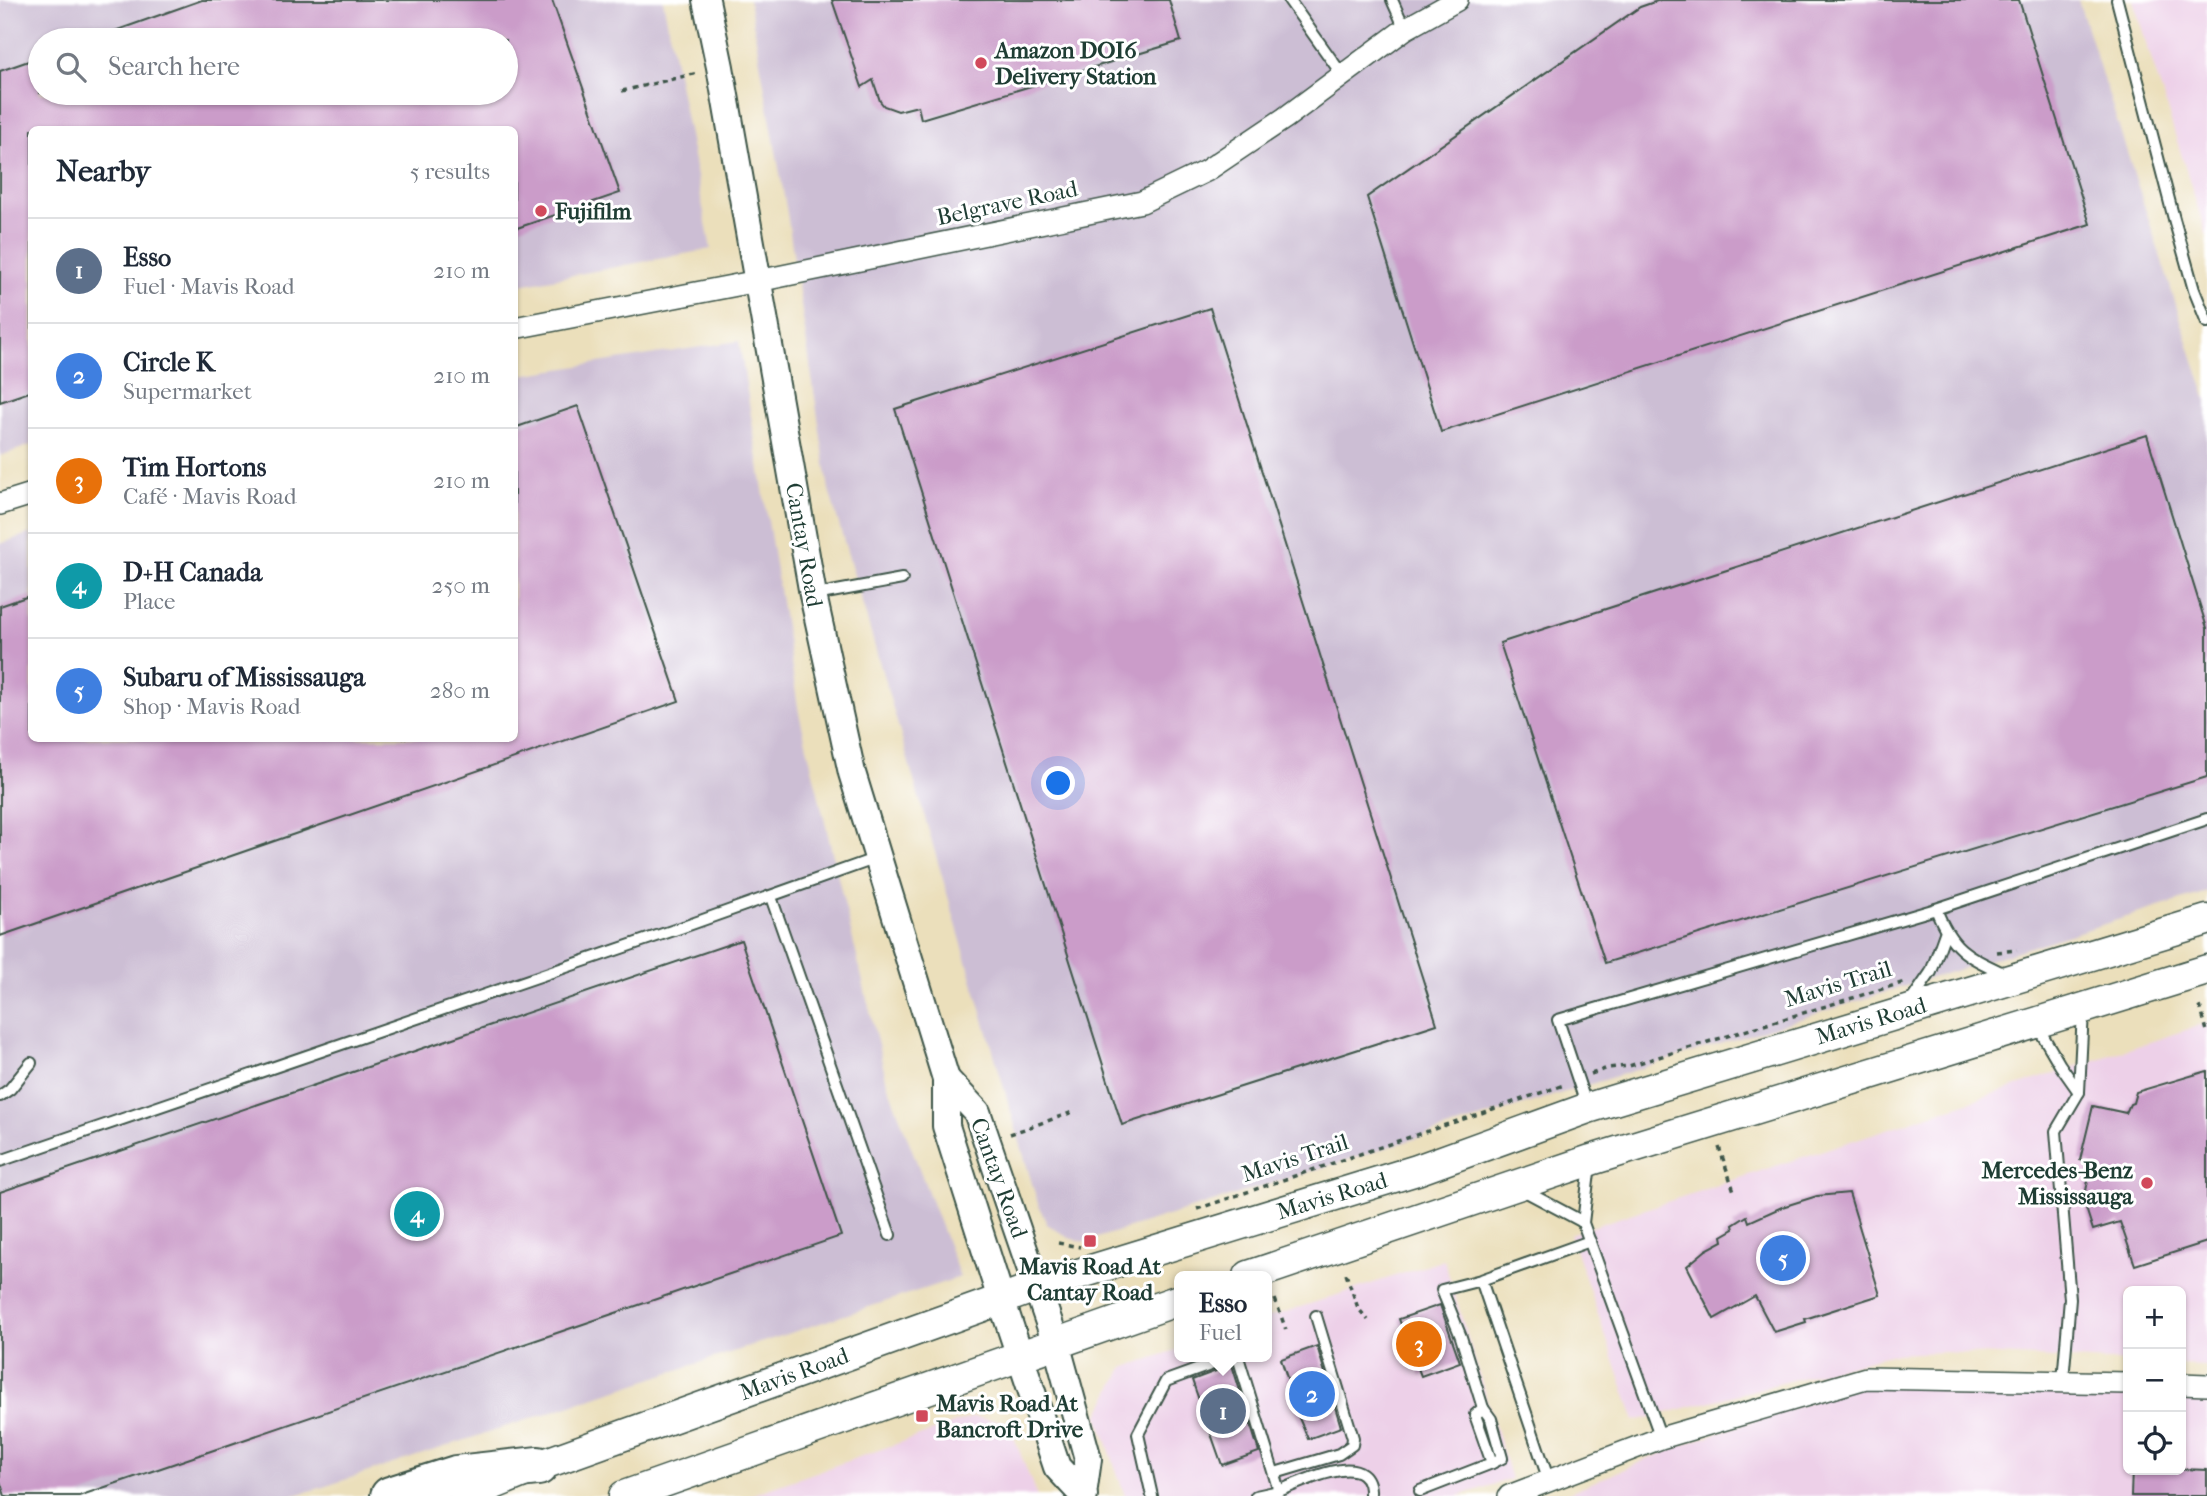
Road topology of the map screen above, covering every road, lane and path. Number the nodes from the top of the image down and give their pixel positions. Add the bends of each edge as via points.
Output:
1 (706, 0) edge
2 (1289, 0) edge
3 (1392, 0) edge
4 (1457, 0) edge
5 (2117, 0) edge
6 (1405, 29) junction
7 (720, 67) junction
8 (1343, 76) junction
9 (622, 91) dead end
10 (758, 281) junction
11 (2207, 285) edge
12 (2194, 290) junction
13 (2207, 322) edge
14 (518, 327) edge
15 (28, 495) edge
16 (0, 504) edge
17 (902, 579) dead end
18 (813, 596) junction
19 (2207, 820) edge
20 (878, 858) junction
21 (771, 897) junction
22 (1937, 909) junction
23 (2207, 920) edge
24 (1945, 933) junction
25 (2207, 970) edge
26 (2014, 978) junction
27 (1909, 980) dead end
28 (2200, 1006) dead end
29 (2083, 1008) junction
30 (1905, 1011) junction
31 (2036, 1023) junction
32 (2207, 1031) edge
33 (31, 1063) dead end
34 (1608, 1068) dead end
35 (946, 1079) junction
36 (2079, 1092) junction
37 (1543, 1094) dead end
38 (0, 1096) edge
39 (1588, 1108) junction
40 (1073, 1112) dead end
41 (1010, 1134) dead end
42 (1719, 1147) dead end
43 (1591, 1160) junction
44 (0, 1161) edge
45 (1515, 1185) junction
46 (1735, 1195) dead end
47 (1193, 1210) dead end
48 (1583, 1222) junction
49 (890, 1235) dead end
50 (1590, 1241) junction
51 (1058, 1242) dead end
52 (1081, 1248) dead end
53 (1265, 1271) edge
54 (1346, 1274) dead end
55 (1481, 1279) junction
56 (1036, 1287) junction
57 (1001, 1299) junction
58 (1275, 1299) dead end
59 (1174, 1302) edge
60 (1316, 1316) dead end
61 (1368, 1320) dead end
62 (1286, 1330) dead end
63 (1056, 1343) junction
64 (1021, 1355) junction
65 (1218, 1362) edge
66 (1240, 1362) edge
67 (2063, 1381) junction
68 (2123, 1383) edge
69 (2186, 1384) edge
70 (2207, 1385) edge
71 (1661, 1438) junction
72 (538, 1466) junction
73 (1275, 1473) junction
74 (1549, 1481) junction
75 (1279, 1491) junction
76 (1420, 1491) dead end
77 (1083, 1495) edge
78 (390, 1496) edge
79 (465, 1496) edge
80 (624, 1496) edge
81 (1152, 1496) edge
82 (1256, 1496) edge
83 (1370, 1496) edge
84 (1509, 1496) edge

1 - 7 street, Cantay Road
2 - 8 lane
3 - 6 lane
4 - 6 street, Belgrave Road
5 - 12 lane
6 - 8 street, Belgrave Road
7 - 9 path
7 - 10 street, Cantay Road
8 - 10 street, Belgrave Road via 1206,171 1142,202
10 - 14 street, Belgrave Road
10 - 18 street, Cantay Road
11 - 12 lane
12 - 13 lane
15 - 16 street
17 - 18 lane
18 - 20 street, Cantay Road via 852,773
19 - 22 lane
20 - 21 lane
20 - 35 street, Cantay Road
21 - 44 lane
21 - 49 lane
22 - 24 lane
22 - 39 lane via 1558,1020
23 - 26 main road, Mavis Road
24 - 26 lane via 1970,958
24 - 30 lane via 1931,972
25 - 29 main road, Mavis Road
26 - 30 main road, Mavis Road
27 - 34 path, Mavis Trail via 1629,1066
28 - 32 path
29 - 31 main road, Mavis Road
29 - 36 lane
30 - 39 main road, Mavis Road
31 - 36 lane
31 - 43 main road, Mavis Road
33 - 38 lane
35 - 56 street, Cantay Road via 977,1112
35 - 57 street, Cantay Road via 946,1126
36 - 67 lane via 2056,1131 2070,1299
37 - 47 path, Mavis Trail
39 - 56 main road, Mavis Road via 1417,1170
40 - 41 path
42 - 46 path
43 - 45 main road, Mavis Road
43 - 48 lane
45 - 48 lane
45 - 53 main road, Mavis Road
48 - 50 lane
50 - 55 lane
50 - 71 lane
51 - 52 path
54 - 61 path via 1358,1308
55 - 74 lane
55 - 76 lane via 1442,1290 1483,1408 1475,1415 1492,1463
56 - 57 main road, Mavis Road
56 - 63 street, Cantay Road
57 - 64 street, Cantay Road
57 - 72 main road, Mavis Road
58 - 62 path
59 - 63 main road
60 - 73 lane via 1352,1445 1339,1454
63 - 64 main road
63 - 77 street, Cantay Road via 1088,1459
64 - 77 street, Cantay Road via 1057,1467
64 - 80 main road
65 - 81 lane via 1166,1381 1138,1434
66 - 73 lane
67 - 68 street
67 - 71 street via 1866,1378
69 - 70 street
71 - 74 street
72 - 78 highway via 456,1475
72 - 79 main road, Mavis Road
73 - 75 lane
74 - 84 street
75 - 82 lane
75 - 83 lane via 1350,1468 1365,1477 1371,1486

